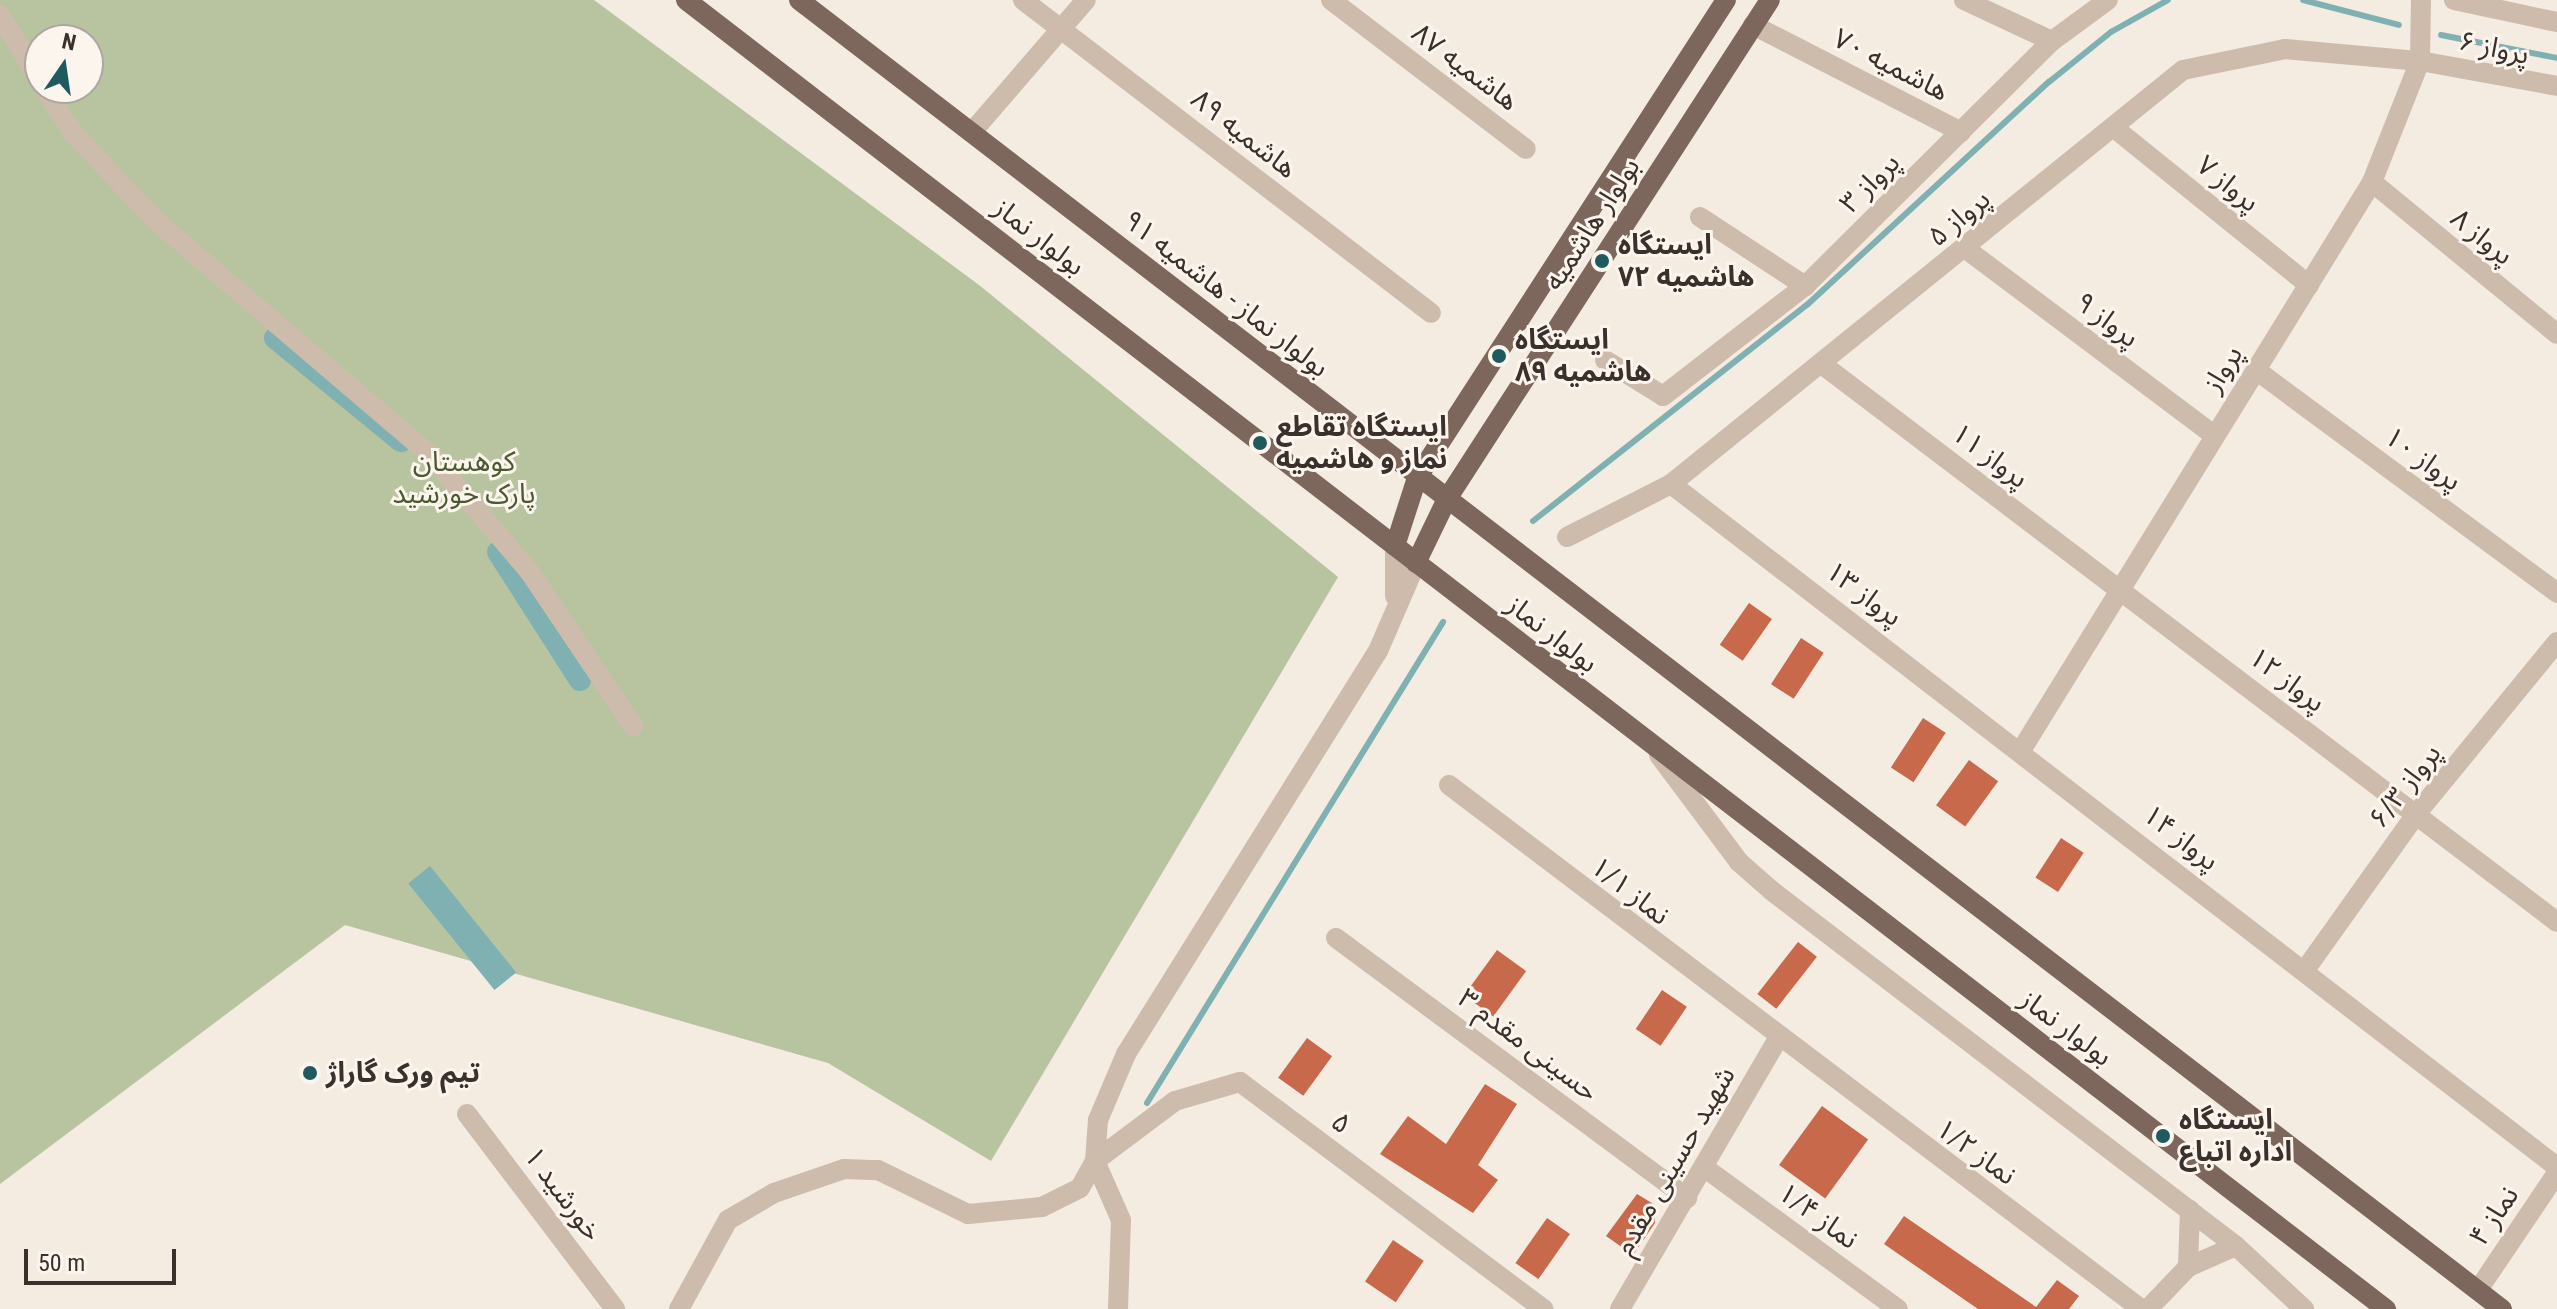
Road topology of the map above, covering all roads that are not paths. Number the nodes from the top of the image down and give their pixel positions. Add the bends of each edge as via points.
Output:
1 (686, 0) edge
2 (799, 0) edge
3 (1023, 0) edge
4 (1086, 0) edge
5 (1331, 0) edge
6 (1726, 0) edge
7 (1770, 0) edge
8 (1964, 0) edge
9 (2108, 0) edge
10 (2421, 0) edge
11 (2454, 0) edge
12 (0, 15) edge
13 (2557, 22) edge
14 (1753, 25) junction
15 (1063, 30) junction
16 (2052, 41) junction
17 (24, 55) edge
18 (2420, 61) junction
19 (2557, 86) edge
20 (54, 104) edge
21 (2113, 127) junction
22 (972, 132) junction
23 (1961, 132) junction
24 (1526, 149) dead end
25 (2372, 182) junction
26 (1700, 217) dead end
27 (1966, 249) junction
28 (2309, 285) junction
29 (1805, 286) junction
30 (1431, 313) dead end
31 (2557, 334) edge
32 (1605, 360) dead end
33 (1823, 365) junction
34 (2256, 370) junction
35 (2215, 436) junction
36 (1417, 478) junction
37 (1671, 484) junction
38 (1447, 499) junction
39 (1567, 537) dead end
40 (1395, 546) junction
41 (1416, 563) junction
42 (2123, 592) junction
43 (2557, 593) edge
44 (1394, 600) junction
45 (2557, 642) edge
46 (633, 726) dead end
47 (2022, 749) junction
48 (1659, 755) junction
49 (1449, 785) dead end
50 (2417, 813) junction
51 (2557, 922) edge
52 (1336, 938) dead end
53 (2305, 970) junction
54 (1777, 1040) junction
55 (467, 1114) dead end
56 (1095, 1161) junction
57 (2557, 1167) edge
58 (1705, 1168) junction
59 (2557, 1173) edge
60 (1687, 1198) junction
61 (2190, 1210) junction
62 (2236, 1246) junction
63 (2188, 1267) junction
64 (2478, 1290) junction
65 (615, 1309) edge
66 (679, 1309) edge
67 (1118, 1309) edge
68 (1543, 1309) edge
69 (1620, 1309) edge
70 (1898, 1309) edge
71 (2141, 1309) edge
72 (2148, 1309) edge
73 (2304, 1309) edge
74 (2386, 1309) edge
75 (2502, 1309) edge

1 - 40 main road, بولوار نماز
2 - 22 main road
3 - 15 street, هاشمیه ۸۹
4 - 15 street
5 - 24 street, هاشمیه ۸۷
6 - 36 main road, بولوار هاشمیه
7 - 14 main road, بولوار هاشمیه
8 - 16 street
9 - 16 street, پرواز ۳
10 - 18 street, پرواز
11 - 13 street
12 - 17 street
14 - 23 street, هاشمیه ۷۰
14 - 38 main road, بولوار هاشمیه
15 - 22 street
15 - 30 street, هاشمیه ۸۹
16 - 23 street, پرواز ۳
18 - 19 street, پرواز ۶
18 - 21 street, پرواز ۵ via 2239,53 2183,70
18 - 25 street, پرواز
20 - 46 street via 74,134 155,220 431,456 476,505
21 - 27 street, پرواز ۵
21 - 28 street, پرواز ۷
22 - 36 main road, بولوار نماز - هاشمیه ۹۱
23 - 29 street, پرواز ۳
25 - 28 street, پرواز
25 - 31 street, پرواز ۸
26 - 29 street
27 - 33 street, پرواز ۵
27 - 35 street, پرواز ۹
28 - 34 street, پرواز
29 - 32 street, پرواز ۳ via 1663,396
33 - 37 street, پرواز ۵
33 - 42 street, پرواز ۱۱
34 - 35 street, پرواز
34 - 43 street, پرواز ۱۰
35 - 42 street, پرواز
36 - 38 main road, بولوار نماز - هاشمیه ۹۱
36 - 40 main road, بولوار هاشمیه
37 - 39 street, پرواز ۵
37 - 47 street, پرواز ۱۳
38 - 41 main road, بولوار هاشمیه
38 - 64 main road, بولوار نماز
40 - 41 main road, بولوار نماز
40 - 44 street
41 - 44 street
41 - 48 main road, بولوار نماز
42 - 47 street, پرواز
42 - 50 street, پرواز ۱۲
44 - 56 street via 1378,651 1126,1054 1098,1120
45 - 50 street, پرواز ۶/۳
47 - 53 street, پرواز ۱۴
48 - 61 street via 1739,862 1772,891
48 - 74 main road, بولوار نماز
49 - 54 street, نماز ۱/۱
50 - 51 street, پرواز ۱۲
50 - 53 street, پرواز ۶/۳
52 - 60 street, حسینی مقدم ۳
53 - 57 street, پرواز ۱۴
54 - 58 street, شهید حسینی مقدم
54 - 71 street, نماز ۱/۲
55 - 65 street, خورشید ۱
56 - 66 street via 1080,1188 1003,1216 968,1214 878,1170 844,1169 774,1193 728,1220
56 - 67 street via 1121,1220
56 - 68 street, ۵ via 1175,1101 1240,1082
58 - 60 street, شهید حسینی مقدم
58 - 70 street, نماز ۱/۴
59 - 64 street, نماز ۴
60 - 69 street, شهید حسینی مقدم
61 - 62 street
61 - 63 street
62 - 63 street
62 - 73 street
63 - 72 street
64 - 75 main road, بولوار نماز

